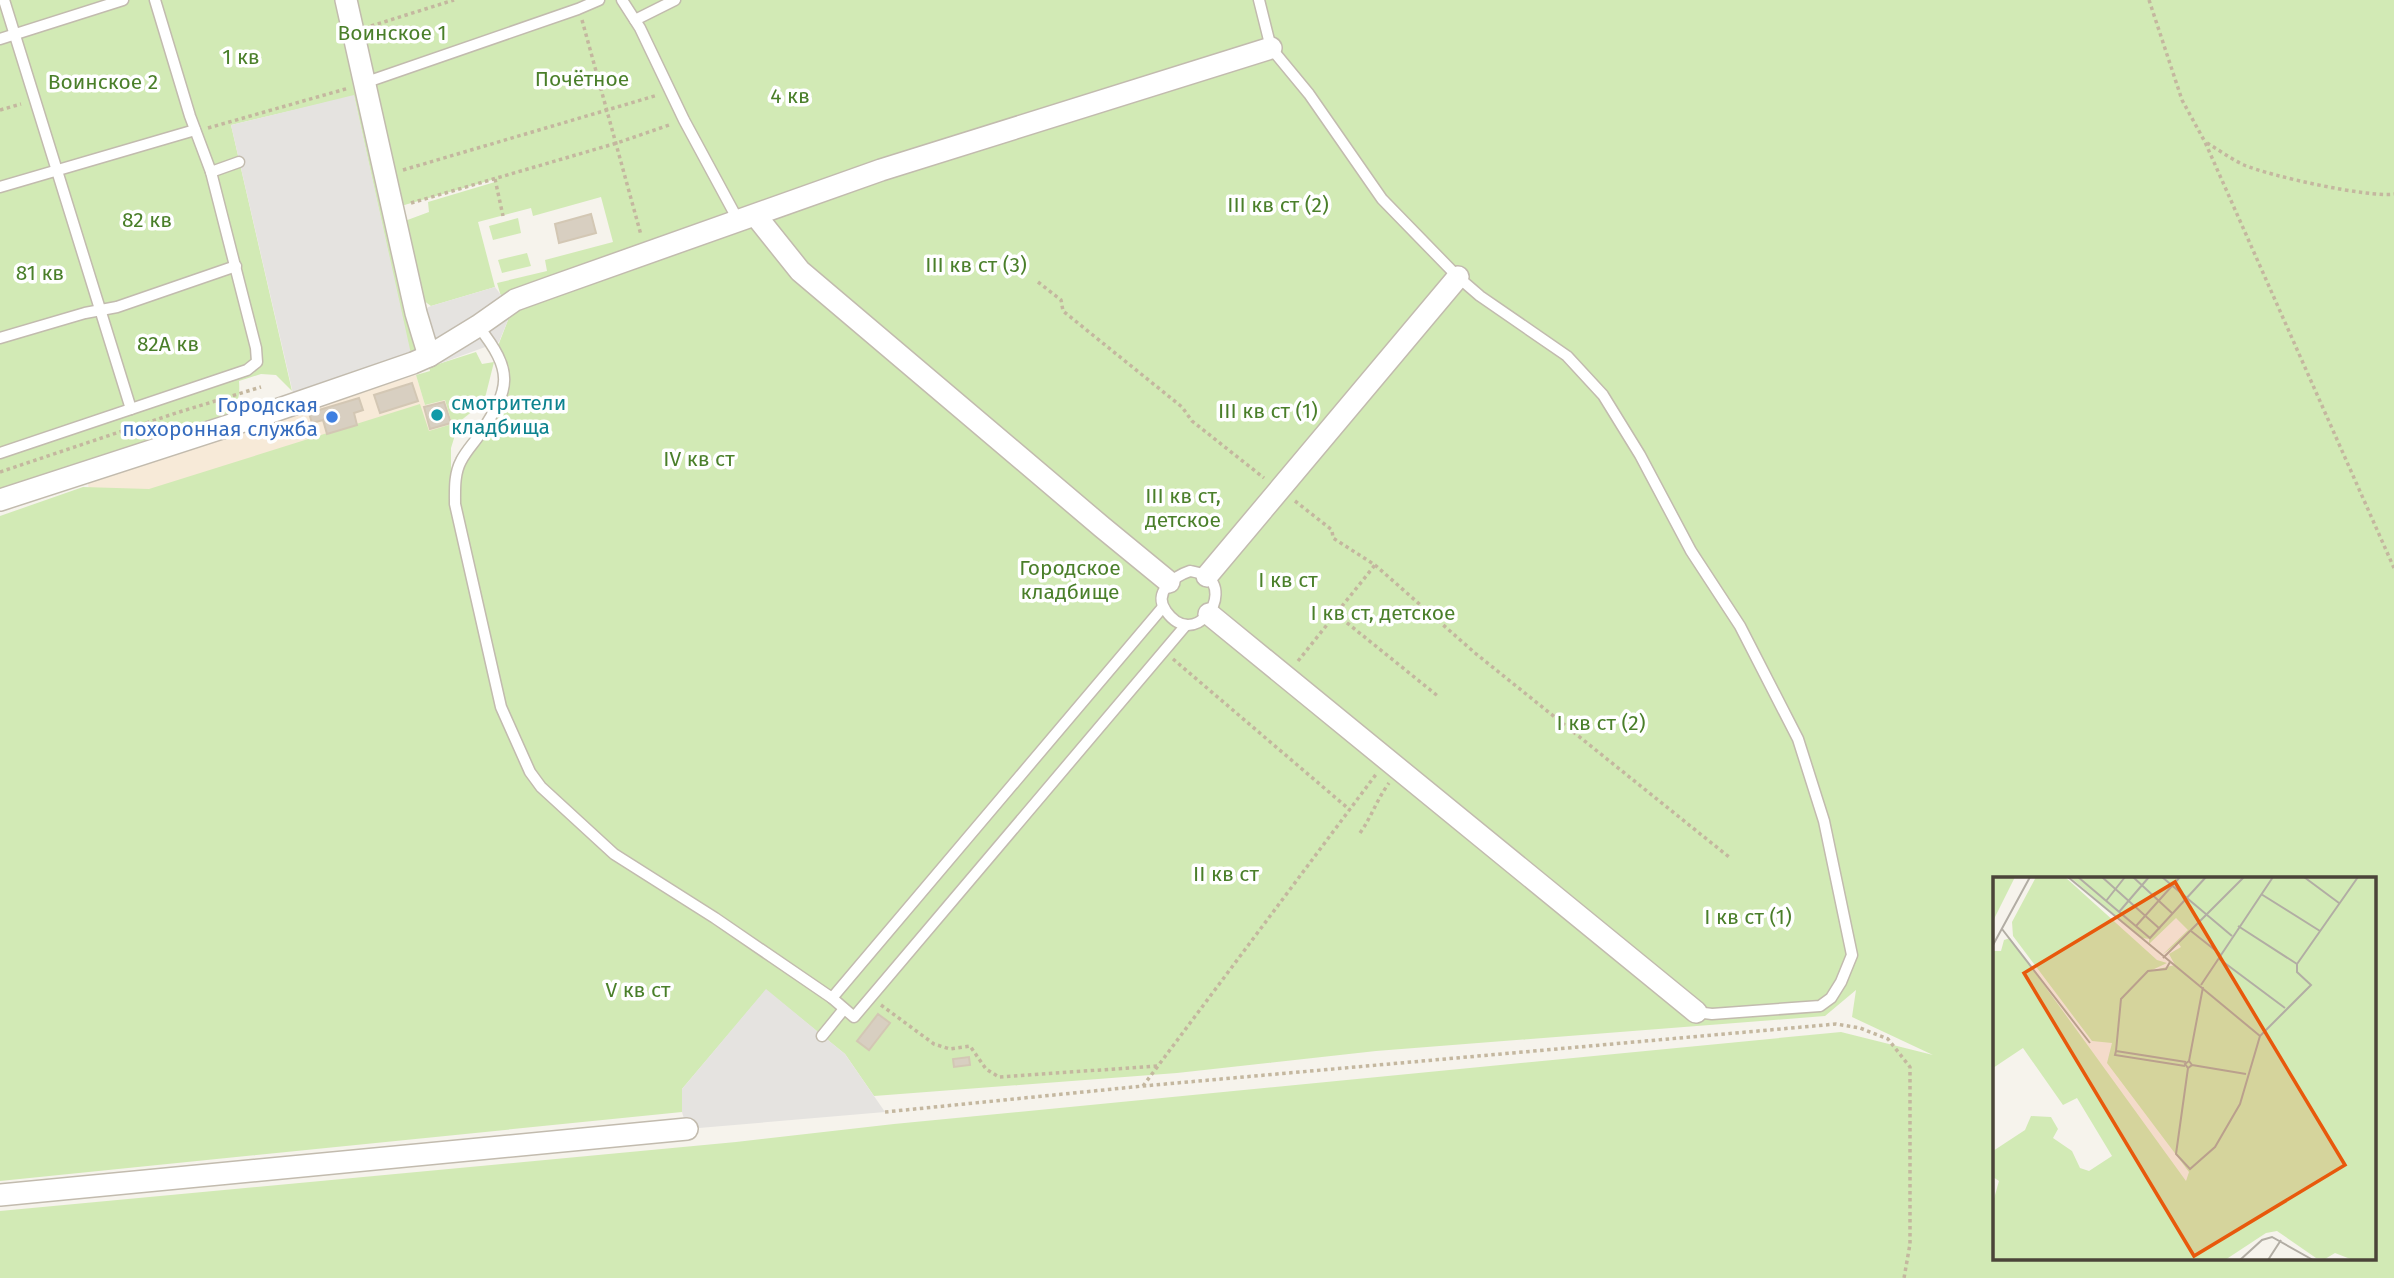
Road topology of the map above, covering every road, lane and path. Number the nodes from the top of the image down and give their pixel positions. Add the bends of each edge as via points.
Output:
1 (4, 0) edge
2 (123, 0) edge
3 (155, 0) edge
4 (346, 0) edge
5 (454, 0) edge
6 (599, 0) edge
7 (622, 0) edge
8 (675, 0) edge
9 (1259, 0) edge
10 (2149, 0) edge
11 (579, 9) junction
12 (635, 20) junction
13 (353, 33) junction
14 (14, 34) junction
15 (0, 39) edge
16 (1271, 48) junction
17 (364, 83) junction
18 (669, 91) junction
19 (35, 100) junction
20 (0, 110) edge
21 (607, 110) junction
22 (684, 120) junction
23 (195, 130) junction
24 (617, 142) junction
25 (2205, 142) junction
26 (239, 162) dead end
27 (58, 170) junction
28 (211, 172) junction
29 (385, 175) junction
30 (495, 179) junction
31 (0, 187) edge
32 (2394, 194) edge
33 (393, 209) junction
34 (503, 216) dead end
35 (747, 218) junction
36 (646, 254) junction
37 (236, 266) junction
38 (1458, 277) junction
39 (1038, 282) dead end
40 (102, 311) junction
41 (478, 326) junction
42 (0, 338) edge
43 (429, 356) junction
44 (257, 362) junction
45 (131, 409) junction
46 (0, 453) edge
47 (0, 472) edge
48 (1279, 489) junction
49 (0, 500) edge
50 (1375, 565) junction
51 (2394, 568) edge
52 (1207, 576) junction
53 (1169, 582) junction
54 (1163, 607) junction
55 (1209, 614) junction
56 (1336, 614) junction
57 (1186, 625) junction
58 (1164, 651) junction
59 (1286, 677) junction
60 (1439, 697) dead end
61 (1393, 766) junction
62 (1350, 810) junction
63 (1360, 833) dead end
64 (1729, 857) dead end
65 (872, 997) junction
66 (832, 998) junction
67 (844, 1009) junction
68 (1696, 1012) joint
69 (822, 1036) dead end
70 (1158, 1066) junction
71 (1143, 1086) junction
72 (885, 1112) dead end
73 (687, 1129) dead end
74 (0, 1195) edge
75 (1904, 1278) edge

1 - 14 lane
2 - 14 lane
3 - 23 lane
4 - 13 street
5 - 13 path
6 - 11 lane
7 - 12 lane
8 - 12 lane
9 - 16 lane
10 - 25 path via 2182,100
11 - 17 lane
11 - 21 path
12 - 18 lane
13 - 17 street
14 - 15 lane
14 - 19 lane
16 - 35 street via 956,146
16 - 38 lane via 1382,199
17 - 23 path
17 - 29 street
18 - 21 path
18 - 22 lane
19 - 20 path
19 - 27 lane
21 - 24 path
21 - 29 path
22 - 24 path
22 - 35 lane
23 - 27 lane
23 - 28 lane
24 - 30 path
24 - 36 path
25 - 32 path via 2244,165 2283,176
25 - 51 path
26 - 28 lane
27 - 31 lane
27 - 40 lane
28 - 37 lane
29 - 33 street
30 - 33 path
30 - 34 path
33 - 43 street
35 - 36 street
35 - 53 street via 800,271
36 - 41 street via 515,300
37 - 40 lane
37 - 44 lane
38 - 48 street
38 - 68 lane via 1567,356 1603,395 1691,551 1740,626 1798,739 1824,821 1852,954 1841,982 1820,1006
39 - 48 path via 1061,300 1063,311
40 - 42 lane
40 - 45 lane
41 - 43 street
41 - 66 lane via 493,345 506,381 499,403 462,459 454,504 501,707 530,772 614,854
43 - 49 street
44 - 45 lane via 247,370
44 - 47 path via 261,387
45 - 46 lane
48 - 50 path via 1332,530 1333,538
48 - 52 street
50 - 56 path
50 - 64 path via 1475,653
52 - 53 lane via 1191,571
52 - 55 lane via 1216,600
53 - 54 lane via 1162,596
54 - 57 lane
54 - 66 lane
55 - 57 lane
55 - 59 street
56 - 59 path
56 - 60 path
57 - 58 lane
58 - 62 path
58 - 65 lane
59 - 61 street
61 - 62 path
61 - 63 path
61 - 68 street
62 - 70 path
65 - 67 lane via 854,1017
65 - 70 path via 934,1044 950,1049 970,1046 986,1069 999,1077
66 - 67 lane
67 - 69 lane
70 - 71 path
71 - 72 path
71 - 75 path via 1720,1033 1836,1024 1860,1028 1888,1039 1910,1067 1910,1244
73 - 74 street

